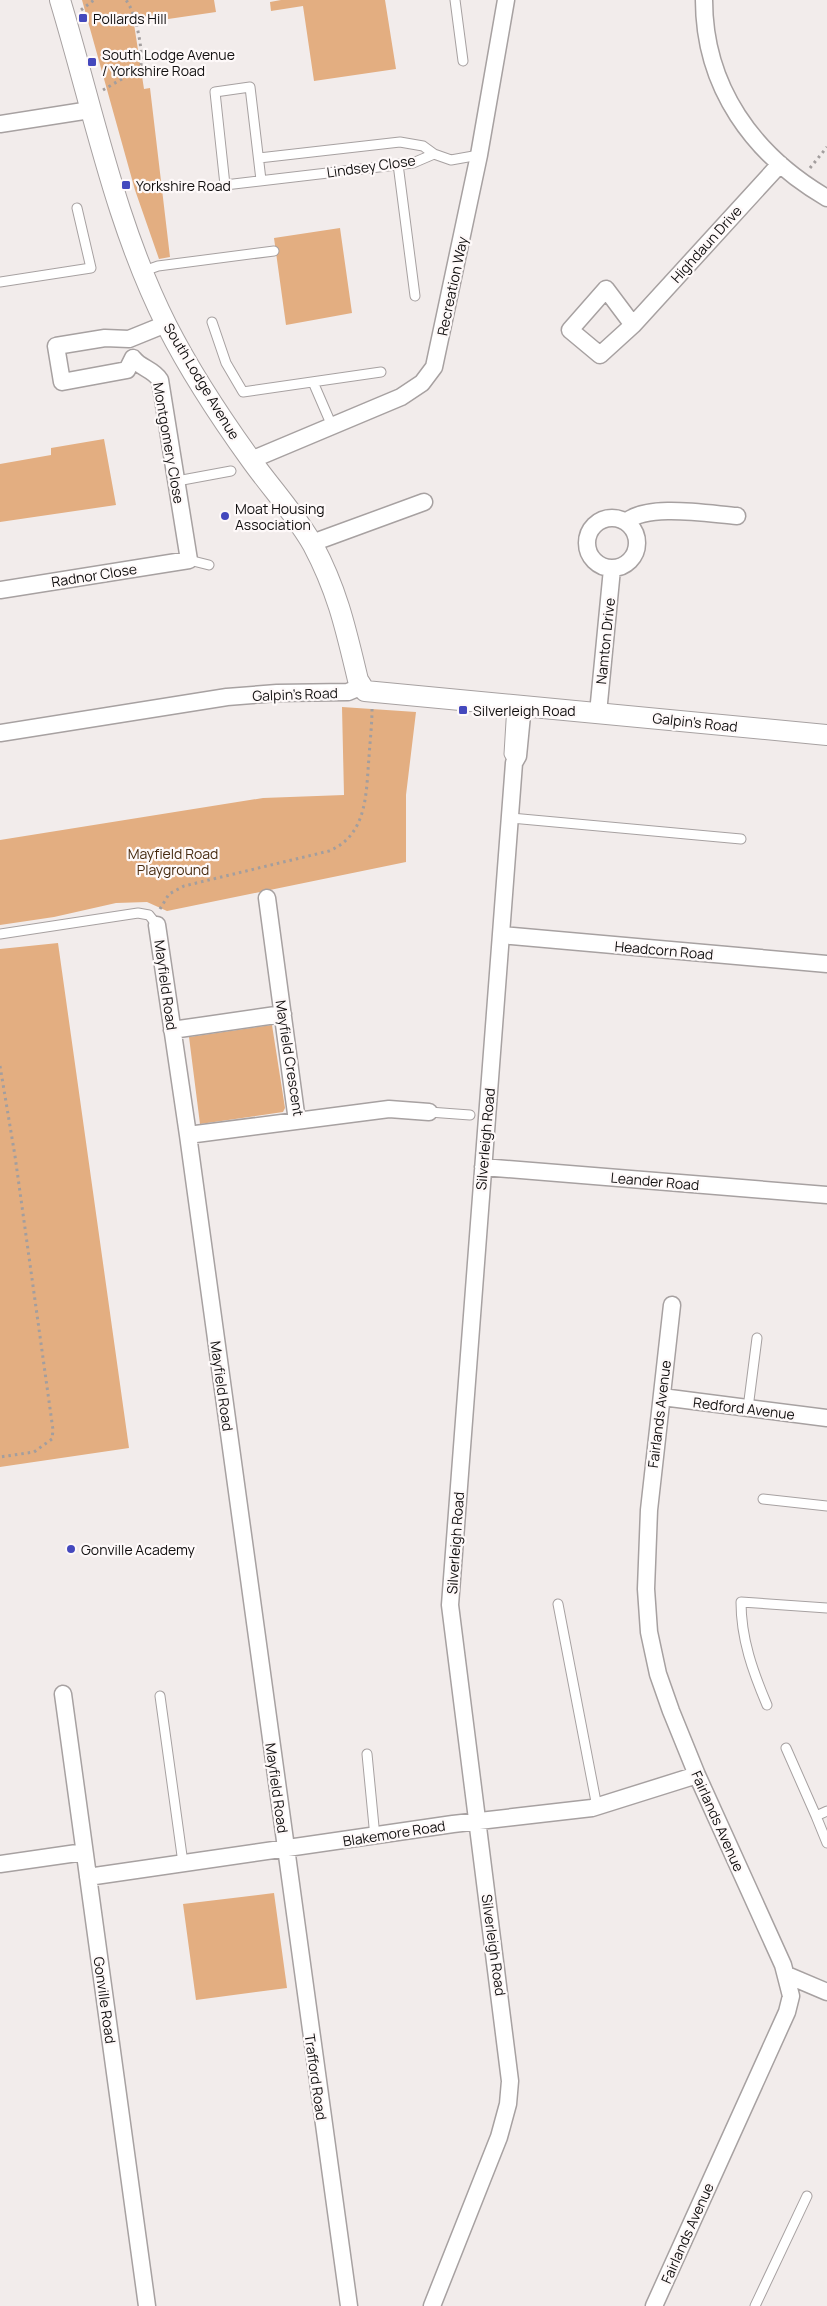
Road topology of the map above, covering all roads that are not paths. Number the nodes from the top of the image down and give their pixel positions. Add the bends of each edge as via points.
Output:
1 (60, 0) edge
2 (455, 0) edge
3 (506, 0) edge
4 (704, 0) edge
5 (463, 61) dead end
6 (90, 110) junction
7 (0, 124) edge
8 (434, 154) junction
9 (479, 155) junction
10 (258, 158) junction
11 (398, 164) junction
12 (780, 164) junction
13 (261, 180) junction
14 (827, 198) edge
15 (77, 208) dead end
16 (274, 251) dead end
17 (144, 271) junction
18 (0, 282) edge
19 (415, 296) dead end
20 (212, 322) dead end
21 (166, 324) junction
22 (633, 325) dead end
23 (129, 340) junction
24 (133, 358) junction
25 (381, 372) dead end
26 (313, 382) junction
27 (332, 426) junction
28 (251, 460) junction
29 (231, 471) dead end
30 (177, 481) junction
31 (424, 502) dead end
32 (737, 516) dead end
33 (626, 522) junction
34 (312, 544) junction
35 (189, 560) junction
36 (209, 565) dead end
37 (612, 568) junction
38 (0, 590) edge
39 (360, 687) junction
40 (518, 705) junction
41 (598, 713) junction
42 (0, 733) edge
43 (827, 735) edge
44 (510, 818) junction
45 (741, 839) dead end
46 (266, 898) dead end
47 (155, 922) joint
48 (0, 934) edge
49 (501, 935) junction
50 (827, 964) edge
51 (283, 1014) junction
52 (172, 1030) junction
53 (429, 1112) joint
54 (478, 1115) junction
55 (297, 1121) junction
56 (188, 1135) junction
57 (483, 1166) junction
58 (827, 1195) edge
59 (672, 1305) dead end
60 (757, 1338) dead end
61 (662, 1397) junction
62 (748, 1408) junction
63 (827, 1418) edge
64 (763, 1499) dead end
65 (827, 1506) edge
66 (558, 1604) dead end
67 (827, 1608) edge
68 (63, 1694) dead end
69 (160, 1696) dead end
70 (767, 1705) dead end
71 (786, 1748) dead end
72 (367, 1754) dead end
73 (697, 1775) junction
74 (597, 1806) junction
75 (827, 1811) edge
76 (816, 1816) junction
77 (476, 1822) junction
78 (375, 1837) junction
79 (827, 1843) edge
80 (286, 1849) junction
81 (84, 1852) junction
82 (183, 1863) junction
83 (0, 1864) edge
84 (88, 1877) junction
85 (788, 1975) junction
86 (827, 1992) edge
87 (807, 2196) dead end
88 (147, 2306) edge
89 (349, 2306) edge
90 (432, 2306) edge
91 (654, 2306) edge
92 (755, 2306) edge

1 - 6 street, South Lodge Avenue
2 - 5 lane
3 - 9 street, Recreation Way
4 - 12 street via 713,69 727,101 753,137
6 - 7 street
6 - 17 street, South Lodge Avenue via 114,191
8 - 9 lane, Lindsey Close via 451,160
8 - 10 lane via 424,146 400,142
8 - 11 lane, Lindsey Close
9 - 27 street, Recreation Way via 434,367 422,383 401,397
10 - 13 lane, Lindsey Close
10 - 13 lane, Lindsey Close via 250,87 215,92 225,185
11 - 13 lane, Lindsey Close
11 - 19 lane
12 - 14 street
12 - 22 street, Highdaun Drive
15 - 18 lane via 92,268
16 - 17 lane via 158,266
17 - 21 street, South Lodge Avenue
20 - 26 lane via 226,363 243,392
21 - 23 street
21 - 28 street, South Lodge Avenue via 208,397
23 - 24 street
23 - 24 street via 105,338 56,346 62,382 127,370
24 - 30 street, Montgomery Close via 160,380
25 - 26 lane
26 - 27 lane
27 - 28 street, Recreation Way
28 - 34 street, South Lodge Avenue
29 - 30 lane
30 - 35 street, Montgomery Close
31 - 34 street
32 - 33 street via 648,511
33 - 37 street via 634,531 637,547 629,562
33 - 37 street via 606,518 598,521 588,534 586,542 592,558 598,564
34 - 39 street, South Lodge Avenue via 338,600
35 - 36 lane
35 - 38 street, Radnor Close
37 - 41 street, Namton Drive
39 - 40 street, Galpin's Road via 370,693
39 - 42 street, Galpin's Road via 348,692 227,697
40 - 41 street, Galpin's Road
40 - 44 street, Silverleigh Road via 518,756 514,763
41 - 43 street, Galpin's Road
44 - 45 lane
44 - 49 street, Silverleigh Road
46 - 51 street, Mayfield Crescent
47 - 48 lane via 149,915 138,913
47 - 52 street, Mayfield Road
49 - 50 street, Headcorn Road
49 - 54 street, Silverleigh Road
51 - 52 street
51 - 55 street, Mayfield Crescent
52 - 56 street, Mayfield Road
53 - 54 lane, Mayfield Crescent
53 - 55 street, Mayfield Crescent via 389,1109
54 - 57 street, Silverleigh Road
55 - 56 street
56 - 80 street, Mayfield Road
57 - 58 street, Leander Road
57 - 77 street, Silverleigh Road via 450,1605
59 - 61 street, Fairlands Avenue
60 - 62 lane
61 - 62 street, Redford Avenue
61 - 73 street, Fairlands Avenue via 649,1510 646,1589 649,1632 664,1694
62 - 63 street, Redford Avenue
64 - 65 lane
66 - 74 lane
67 - 70 lane via 741,1602 748,1655
68 - 81 street, Gonville Road
69 - 82 lane
71 - 76 lane
72 - 78 lane
73 - 74 street, Blakemore Road
73 - 85 street, Fairlands Avenue
74 - 77 street, Blakemore Road
75 - 76 lane
76 - 79 lane
77 - 78 street, Blakemore Road
77 - 90 street, Silverleigh Road via 505,2026 510,2081 508,2104 499,2137
78 - 80 street, Blakemore Road
80 - 82 street, Blakemore Road
80 - 89 street, Trafford Road
81 - 83 street
81 - 84 street, Gonville Road
82 - 84 street, Blakemore Road
84 - 88 street, Gonville Road
85 - 86 street
85 - 91 street, Fairlands Avenue via 791,1996 787,2012
87 - 92 lane

